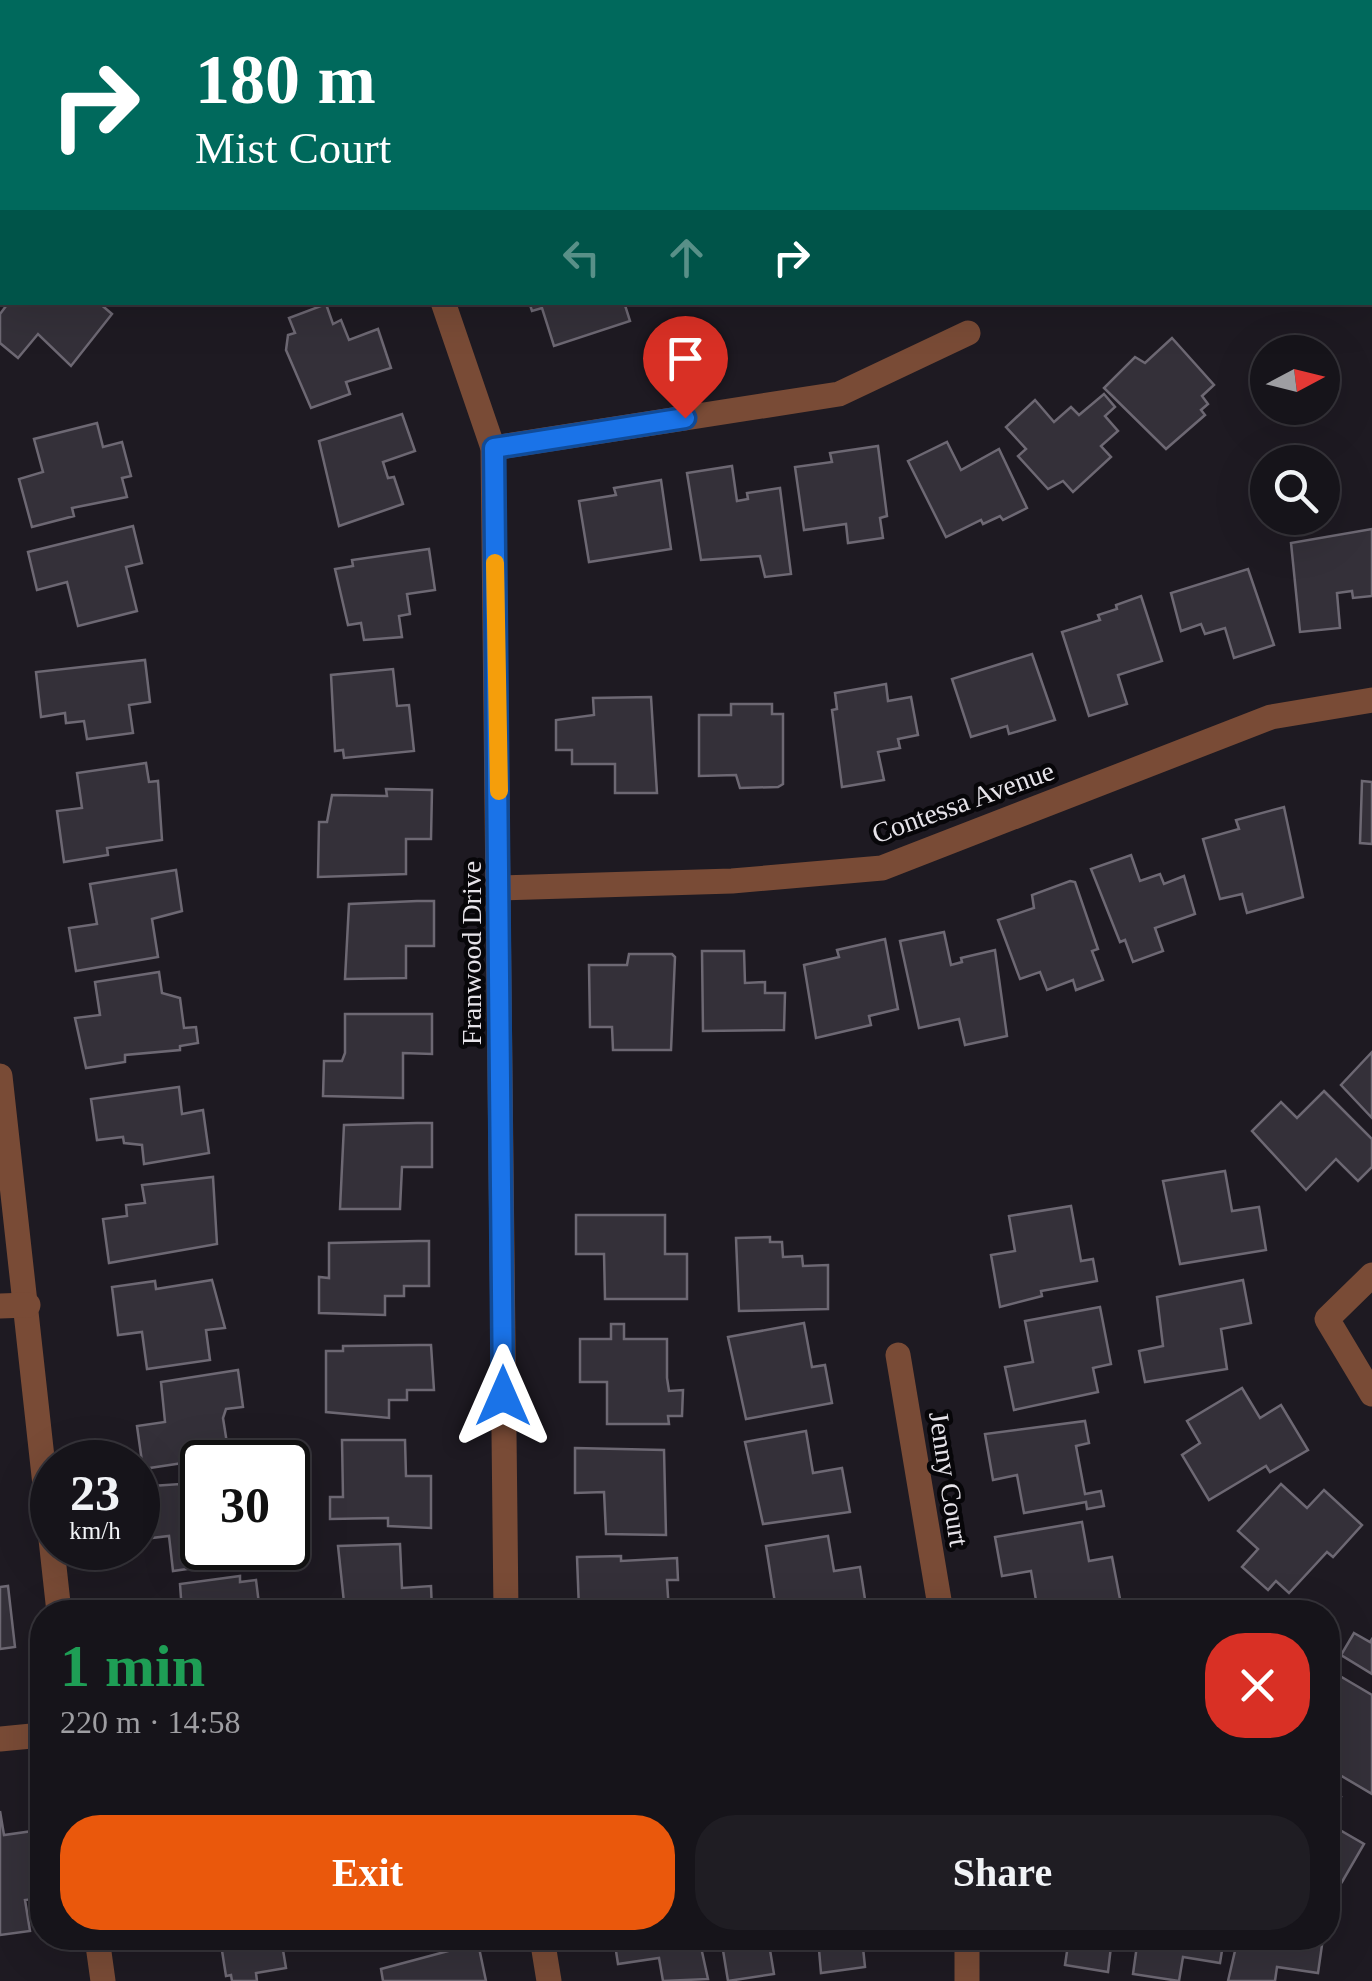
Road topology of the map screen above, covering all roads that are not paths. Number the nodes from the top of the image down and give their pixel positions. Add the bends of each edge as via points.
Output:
1 (444, 305) edge
2 (968, 333) dead end
3 (494, 448) junction
4 (1372, 700) edge
5 (501, 888) junction
6 (0, 1076) edge
7 (1372, 1276) edge
8 (28, 1305) junction
9 (0, 1306) edge
10 (898, 1354) dead end
11 (1372, 1394) edge
12 (58, 1600) edge
13 (506, 1600) edge
14 (939, 1600) edge
15 (30, 1736) edge
16 (0, 1739) edge
17 (99, 1950) edge
18 (544, 1950) edge
19 (967, 1950) edge
20 (103, 1981) edge
21 (549, 1981) edge
22 (967, 1981) edge

1 - 3 street, Franwood Drive
2 - 3 street via 839,394
3 - 5 street, Franwood Drive
4 - 5 street, Contessa Avenue via 1271,716 882,868
5 - 13 street, Franwood Drive
6 - 8 street
7 - 11 street via 1327,1319
8 - 9 street
8 - 12 street
10 - 14 street, Jenny Court
15 - 16 street
17 - 20 street
18 - 21 street
19 - 22 street

